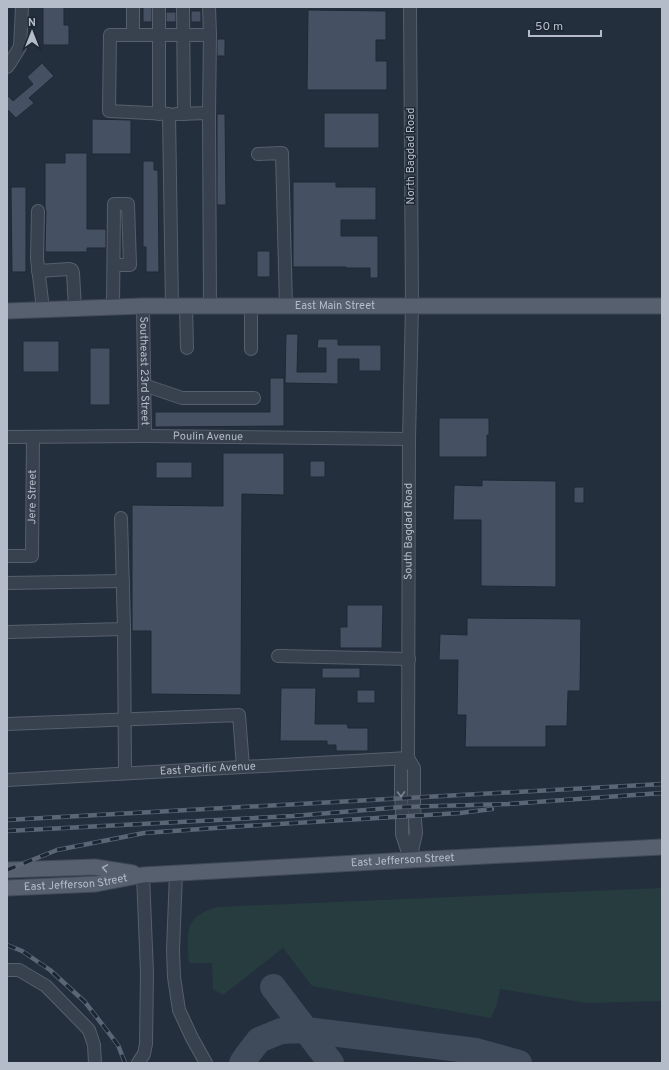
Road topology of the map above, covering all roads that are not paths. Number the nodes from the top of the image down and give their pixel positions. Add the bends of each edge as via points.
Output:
1 (22, 7) edge
2 (133, 7) edge
3 (158, 7) edge
4 (183, 7) edge
5 (209, 7) edge
6 (410, 7) edge
7 (133, 35) junction
8 (159, 35) junction
9 (184, 35) junction
10 (210, 35) junction
11 (7, 67) edge
12 (209, 113) junction
13 (164, 114) junction
14 (184, 114) junction
15 (258, 154) dead end
16 (38, 211) dead end
17 (114, 265) junction
18 (38, 271) junction
19 (143, 306) junction
20 (179, 306) junction
21 (210, 306) junction
22 (251, 306) junction
23 (286, 306) junction
24 (412, 306) junction
25 (662, 306) edge
26 (113, 307) junction
27 (74, 308) junction
28 (43, 309) junction
29 (7, 311) edge
30 (187, 348) dead end
31 (251, 349) dead end
32 (144, 385) junction
33 (254, 398) dead end
34 (145, 436) junction
35 (7, 437) edge
36 (33, 437) junction
37 (409, 439) junction
38 (121, 518) dead end
39 (7, 556) edge
40 (123, 581) junction
41 (7, 583) edge
42 (124, 630) junction
43 (7, 632) edge
44 (278, 656) dead end
45 (409, 659) junction
46 (125, 719) junction
47 (7, 724) edge
48 (408, 758) junction
49 (243, 767) junction
50 (125, 773) junction
51 (7, 780) edge
52 (662, 847) edge
53 (410, 860) junction
54 (7, 870) edge
55 (176, 873) junction
56 (143, 875) junction
57 (7, 888) edge
58 (7, 970) edge
59 (95, 1063) edge
60 (138, 1063) edge
61 (206, 1063) edge

1 - 11 street via 20,47
2 - 7 street
3 - 8 street
4 - 9 street
5 - 10 street
6 - 24 street, North Bagdad Road
7 - 8 street
7 - 13 street via 110,35 109,111
8 - 9 street
8 - 13 street
9 - 10 street
9 - 14 street
10 - 12 street
12 - 14 street
12 - 21 street
13 - 14 street
13 - 20 street
15 - 23 street via 282,153
16 - 18 street
17 - 17 street via 114,204 128,204 130,265
17 - 26 street
18 - 27 street via 72,270
18 - 28 street
19 - 20 main road, East Main Street
19 - 26 main road, East Main Street
19 - 32 street, Southeast 23rd Street
20 - 21 main road, East Main Street
20 - 30 street
21 - 22 main road, East Main Street
22 - 23 main road, East Main Street
22 - 31 street
23 - 24 main road, East Main Street
24 - 25 main road, East Main Street
24 - 37 street, South Bagdad Road
26 - 27 main road, East Main Street
27 - 28 main road, East Main Street
28 - 29 main road, East Main Street
32 - 33 street via 182,398
32 - 34 street, Southeast 23rd Street
34 - 36 street, Poulin Avenue
34 - 37 street, Poulin Avenue
35 - 36 street, Poulin Avenue
36 - 39 street, Jere Street via 32,556
37 - 45 street, South Bagdad Road
38 - 40 street
40 - 41 street
40 - 42 street
42 - 43 street
42 - 46 street
44 - 45 street
45 - 48 street, South Bagdad Road
46 - 47 street
46 - 49 street via 239,715
46 - 50 street
48 - 49 street, East Pacific Avenue
48 - 53 street, South Bagdad Road via 401,768 401,799 402,834
49 - 50 street, East Pacific Avenue
50 - 51 street, East Pacific Avenue
52 - 53 main road, East Jefferson Street
53 - 55 main road, East Jefferson Street
56 -> 54 main road, East Jefferson Street via 95,867
55 - 56 main road, East Jefferson Street
55 - 61 street via 174,977 179,1010
56 - 57 main road, East Jefferson Street via 96,884
56 - 60 street via 147,973 146,1044 144,1054
58 - 59 street via 19,970 46,986 89,1030 94,1045

